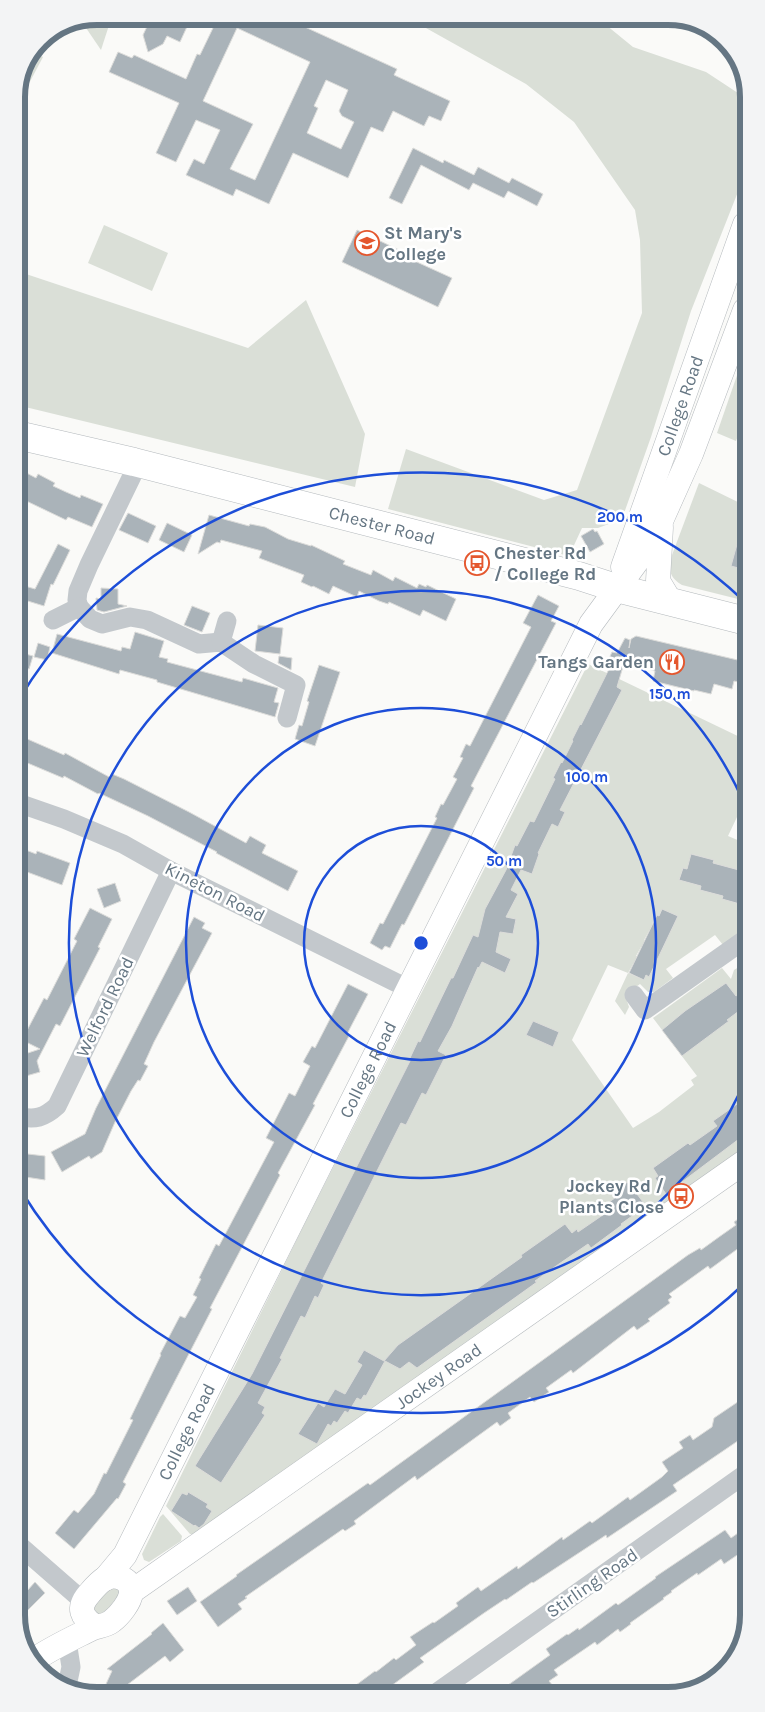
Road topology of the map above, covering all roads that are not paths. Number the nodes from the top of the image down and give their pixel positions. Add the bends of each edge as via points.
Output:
1 (740, 238) edge
2 (740, 323) edge
3 (25, 437) edge
4 (134, 462) junction
5 (661, 521) junction
6 (616, 588) junction
7 (670, 601) junction
8 (79, 607) junction
9 (740, 619) edge
10 (53, 620) dead end
11 (227, 621) dead end
12 (221, 642) junction
13 (287, 718) dead end
14 (25, 805) edge
15 (171, 871) junction
16 (740, 942) edge
17 (409, 989) junction
18 (637, 1008) dead end
19 (25, 1117) edge
20 (740, 1166) edge
21 (740, 1478) edge
22 (25, 1551) edge
23 (125, 1555) junction
24 (105, 1579) junction
25 (130, 1588) junction
26 (82, 1604) junction
27 (96, 1627) junction
28 (51, 1649) edge
29 (68, 1680) edge
30 (444, 1687) edge

1 - 6 main road, College Road
2 - 5 main road, College Road via 691,454
3 - 4 highway, Chester Road
4 - 6 highway, Chester Road
4 - 8 street via 132,476 78,591
5 - 6 main road, College Road via 644,553
5 - 7 main road, College Road via 658,581
6 - 7 highway, Chester Road
6 - 17 main road, College Road via 579,648
7 - 9 highway, Chester Road
8 - 10 street
8 - 12 street via 90,619 102,624 130,617 147,620 199,644
11 - 12 street
12 - 13 street via 254,664 296,685
14 - 15 street, Kineton Road via 123,844
15 - 17 street, Kineton Road
15 - 19 street, Welford Road via 57,1106 49,1114 33,1119
16 - 18 street
17 - 23 main road, College Road
20 - 25 main road, Jockey Road
21 - 30 street, Stirling Road
22 - 26 street
23 - 24 main road, College Road
23 - 25 main road
24 - 25 main road via 114,1576 124,1578
24 - 26 main road
25 - 27 main road via 127,1603 118,1616 112,1622
26 - 27 main road via 84,1616
26 - 28 main road
27 - 28 main road
28 - 29 street via 71,1667

